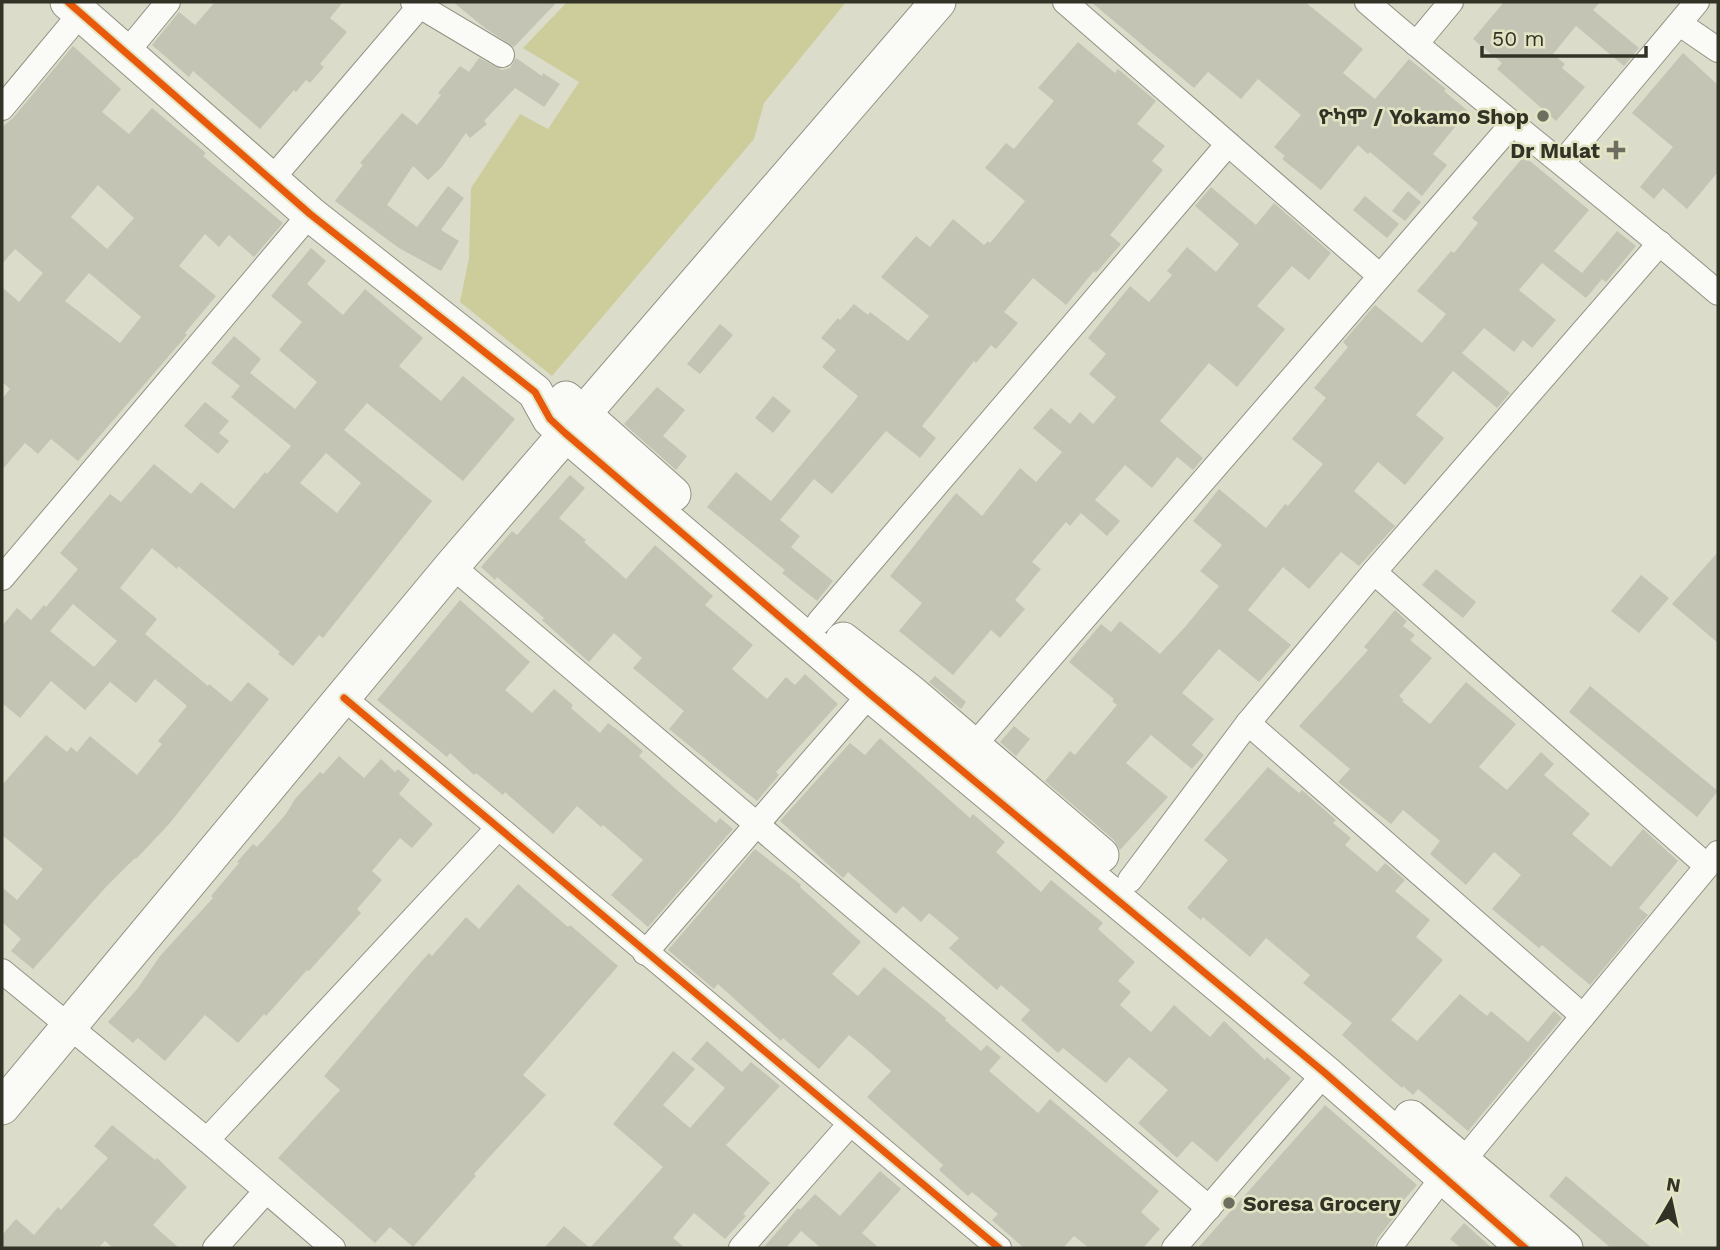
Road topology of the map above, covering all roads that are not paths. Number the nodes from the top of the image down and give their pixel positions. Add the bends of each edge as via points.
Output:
1 (168, 2) edge
2 (906, 2) edge
3 (938, 2) edge
4 (1065, 2) edge
5 (1367, 2) edge
6 (1451, 2) edge
7 (1697, 2) edge
8 (416, 4) edge
9 (75, 7) edge
10 (1680, 24) junction
11 (1416, 44) junction
12 (1718, 50) edge
13 (126, 52) junction
14 (502, 54) dead end
15 (2, 108) edge
16 (1513, 123) junction
17 (1228, 144) junction
18 (1562, 163) junction
19 (271, 180) junction
20 (310, 214) junction
21 (1660, 243) junction
22 (1380, 276) junction
23 (1718, 293) edge
24 (560, 411) junction
25 (452, 566) junction
26 (1374, 572) junction
27 (2, 578) edge
28 (819, 622) junction
29 (870, 694) junction
30 (344, 698) junction
31 (1248, 723) junction
32 (965, 756) junction
33 (755, 824) junction
34 (497, 828) junction
35 (1713, 860) edge
36 (1130, 880) junction
37 (645, 953) junction
38 (2, 971) edge
39 (1583, 1016) junction
40 (59, 1020) junction
41 (2, 1070) edge
42 (1325, 1073) junction
43 (2, 1107) edge
44 (850, 1124) junction
45 (207, 1140) junction
46 (1453, 1169) junction
47 (266, 1191) junction
48 (1209, 1208) junction
49 (215, 1248) edge
50 (333, 1248) edge
51 (741, 1248) edge
52 (999, 1248) edge
53 (1174, 1248) edge
54 (1389, 1248) edge
55 (1525, 1248) edge
56 (1565, 1248) edge

1 - 13 street
2 - 24 street
3 - 24 street
4 - 17 street
5 - 11 street
6 - 11 street
7 - 10 street
8 - 14 street
8 - 19 street
9 - 13 street
9 - 15 street
10 - 12 street
10 - 18 street
11 - 16 street
13 - 19 street
16 - 18 street
16 - 22 street
17 - 22 street
17 - 28 street
18 - 21 street
19 - 20 street
20 - 24 street
20 - 27 street
21 - 23 street
21 - 26 street
22 - 32 street
24 - 25 street
24 - 28 street
24 - 29 street
24 - 40 street
25 - 30 street
25 - 33 street
26 - 31 street
26 - 35 street
28 - 32 street via 910,692
29 - 32 street
29 - 33 street
30 - 34 street
30 - 40 street
31 - 36 street
31 - 39 street
32 - 36 street
32 - 42 street
33 - 37 street
33 - 48 street
34 - 37 street
34 - 45 street
35 - 39 street
36 - 46 street
37 - 44 street
38 - 40 street
39 - 46 street
40 - 41 street
40 - 43 street
40 - 45 street
42 - 46 street
42 - 48 street
44 - 51 street
44 - 52 street
45 - 47 street
46 - 54 street
46 - 55 street
46 - 56 street
47 - 49 street
47 - 50 street
48 - 53 street

